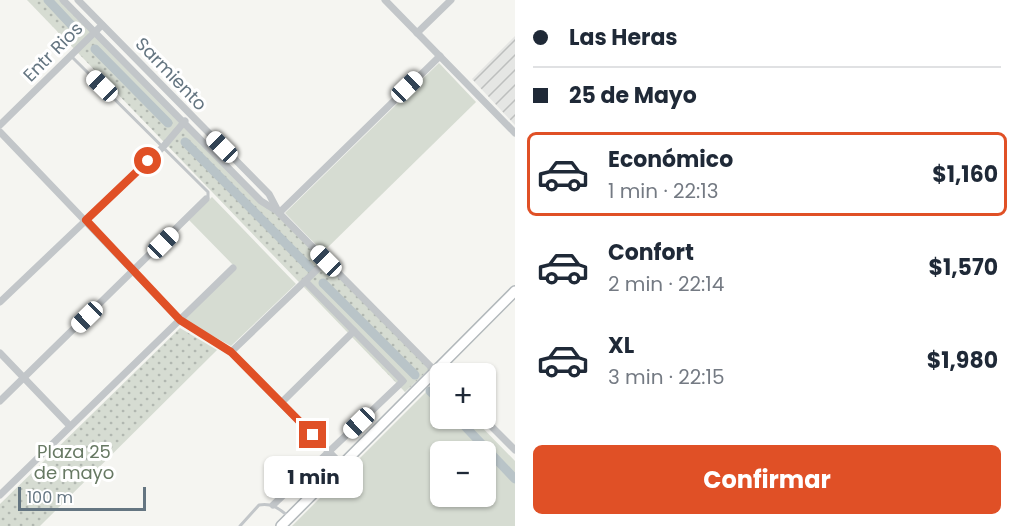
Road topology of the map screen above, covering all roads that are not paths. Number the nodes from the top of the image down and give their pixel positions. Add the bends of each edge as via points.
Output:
1 (63, 0) edge
2 (78, 0) edge
3 (385, 0) edge
4 (451, 0) edge
5 (102, 25) junction
6 (94, 32) junction
7 (417, 33) junction
8 (71, 56) junction
9 (440, 56) junction
10 (190, 115) junction
11 (183, 123) junction
12 (0, 125) edge
13 (0, 132) edge
14 (515, 133) edge
15 (163, 147) junction
16 (207, 199) joint
17 (279, 213) junction
18 (86, 220) junction
19 (326, 261) junction
20 (233, 267) dead end
21 (134, 272) junction
22 (305, 281) junction
23 (515, 291) edge
24 (0, 302) edge
25 (180, 320) junction
26 (354, 331) junction
27 (231, 352) junction
28 (0, 353) edge
29 (448, 363) edge
30 (430, 366) edge
31 (25, 377) junction
32 (430, 382) edge
33 (0, 401) edge
34 (282, 402) junction
35 (70, 426) junction
36 (494, 429) edge
37 (515, 450) edge
38 (329, 452) junction
39 (342, 465) junction
40 (0, 495) edge
41 (273, 505) junction
42 (290, 517) junction
43 (240, 526) edge
44 (281, 526) edge

1 - 6 street
2 - 5 street, Sarmiento
3 - 7 street
4 - 7 street
5 - 6 street, Entr Rios
5 - 10 street, Sarmiento
6 - 8 street, Entr Rios
6 - 11 street
7 - 9 street
8 - 12 street, Entr Rios
8 - 15 lane
9 - 14 street
9 - 17 street
10 - 11 street
10 - 17 street, Sarmiento via 268,194
11 - 15 street
11 - 17 street via 261,201
13 - 18 street
15 - 16 lane via 208,192
15 - 18 street
16 - 21 street
17 - 19 street, Sarmiento
18 - 21 street
18 - 24 street
19 - 22 street
19 - 30 street, Sarmiento
20 - 25 street
21 - 25 street
21 - 31 street
22 - 26 street
22 - 27 street
23 - 29 main road
25 - 27 street
25 - 35 street
26 - 34 street
26 - 38 street via 403,381
27 - 34 street
28 - 31 street
31 - 33 street
31 - 35 street
32 - 39 main road
34 - 38 street
35 - 40 street
36 - 37 street
38 - 39 street
38 - 41 street
39 - 42 main road
41 - 42 lane
41 - 43 lane via 259,505
42 - 44 main road

